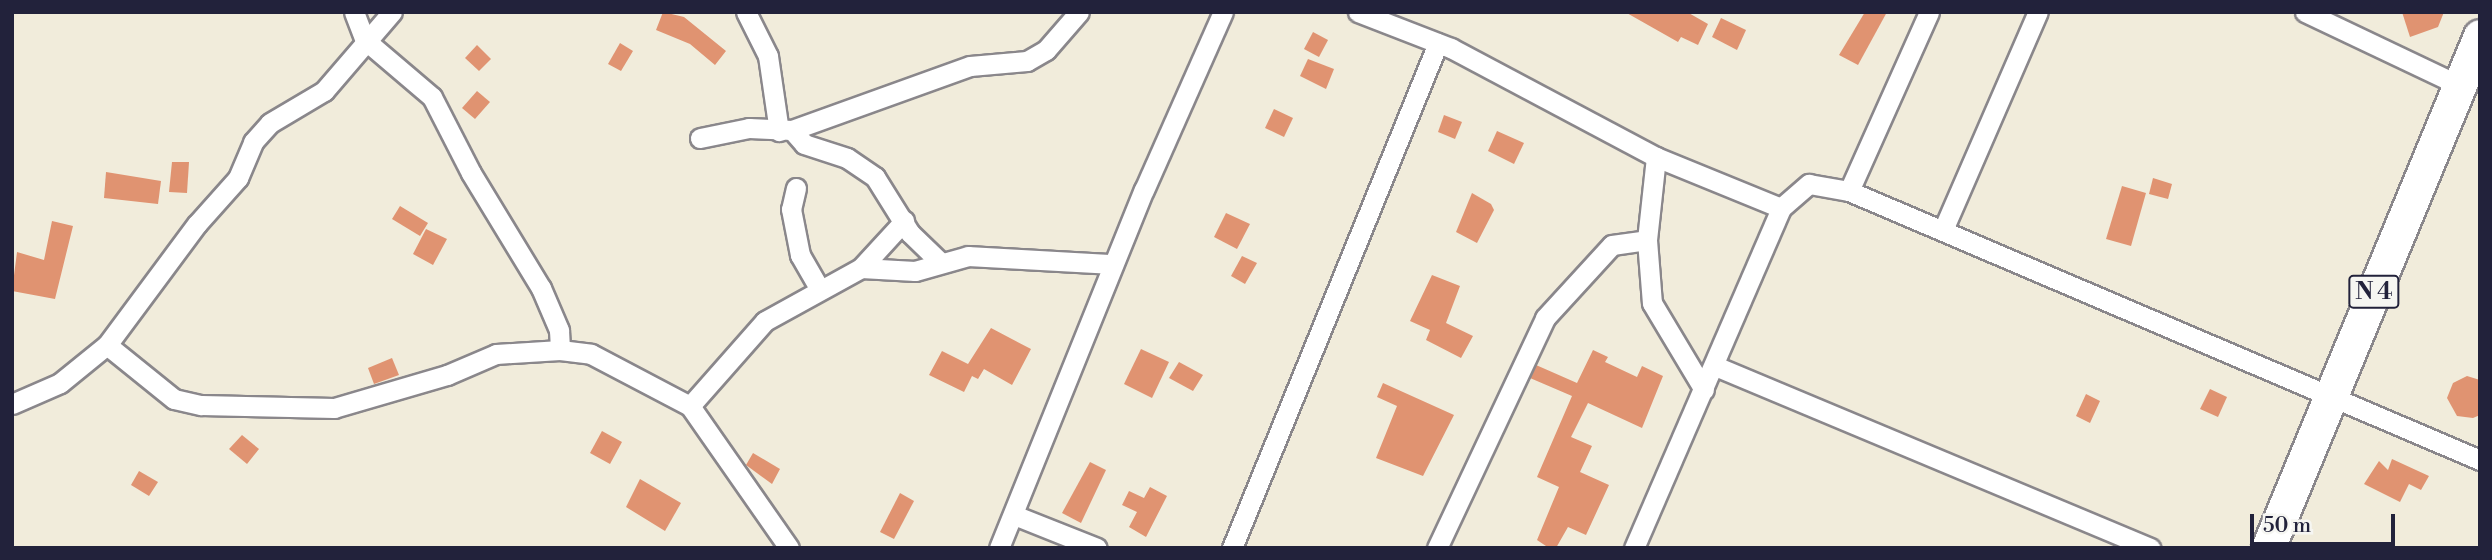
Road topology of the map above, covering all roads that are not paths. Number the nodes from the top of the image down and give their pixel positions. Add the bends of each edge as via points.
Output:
1 (354, 12) edge
2 (392, 12) edge
3 (746, 12) edge
4 (1079, 12) edge
5 (1223, 12) edge
6 (1358, 12) edge
7 (1928, 12) edge
8 (2038, 12) edge
9 (2305, 12) edge
10 (2480, 36) edge
11 (365, 40) junction
12 (1438, 43) junction
13 (2459, 85) junction
14 (786, 130) junction
15 (700, 138) dead end
16 (1656, 156) junction
17 (796, 188) dead end
18 (1849, 191) junction
19 (1781, 208) junction
20 (904, 221) junction
21 (1942, 230) junction
22 (1647, 240) junction
23 (941, 263) junction
24 (1113, 264) junction
25 (860, 268) junction
26 (819, 288) junction
27 (107, 345) junction
28 (560, 350) junction
29 (1716, 366) junction
30 (1704, 390) junction
31 (2330, 398) junction
32 (12, 404) edge
33 (690, 406) junction
34 (2480, 460) edge
35 (1014, 514) junction
36 (789, 548) edge
37 (999, 548) edge
38 (1097, 548) edge
39 (1232, 548) edge
40 (1437, 548) edge
41 (1634, 548) edge
42 (2151, 548) edge
43 (2268, 548) edge

1 - 11 street
2 - 11 street
3 - 14 street via 766,49
4 - 14 street via 1046,50 1027,61 970,66
5 - 24 street
6 - 12 street
7 - 18 street
8 - 21 street
9 - 13 street
10 - 13 highway, N 4
11 - 27 street via 324,91 270,122 253,142 238,178 197,223
11 - 28 street via 432,97 471,173 541,288 559,330
12 - 16 street
12 - 39 street
13 - 31 highway, N 4
14 - 15 street via 748,128
14 - 20 street via 804,144 848,159 875,177
16 - 19 street
16 - 22 street
17 - 26 street via 791,209 800,255
18 - 19 street via 1809,184
18 - 21 street
19 - 29 street
20 - 23 street via 919,245
20 - 25 street
21 - 31 street
22 - 30 street via 1652,303
22 - 40 street via 1612,246 1545,318
23 - 24 street via 994,256
23 - 25 street via 915,271
24 - 35 street
25 - 26 street
26 - 33 street via 765,321
27 - 28 street via 174,399 201,405 334,408 447,375 496,354
27 - 32 street via 60,383
28 - 33 street via 591,354
29 - 30 street
29 - 42 street
30 - 41 street
31 - 34 street
31 - 43 highway, N 4
33 - 36 street
35 - 37 street
35 - 38 street

